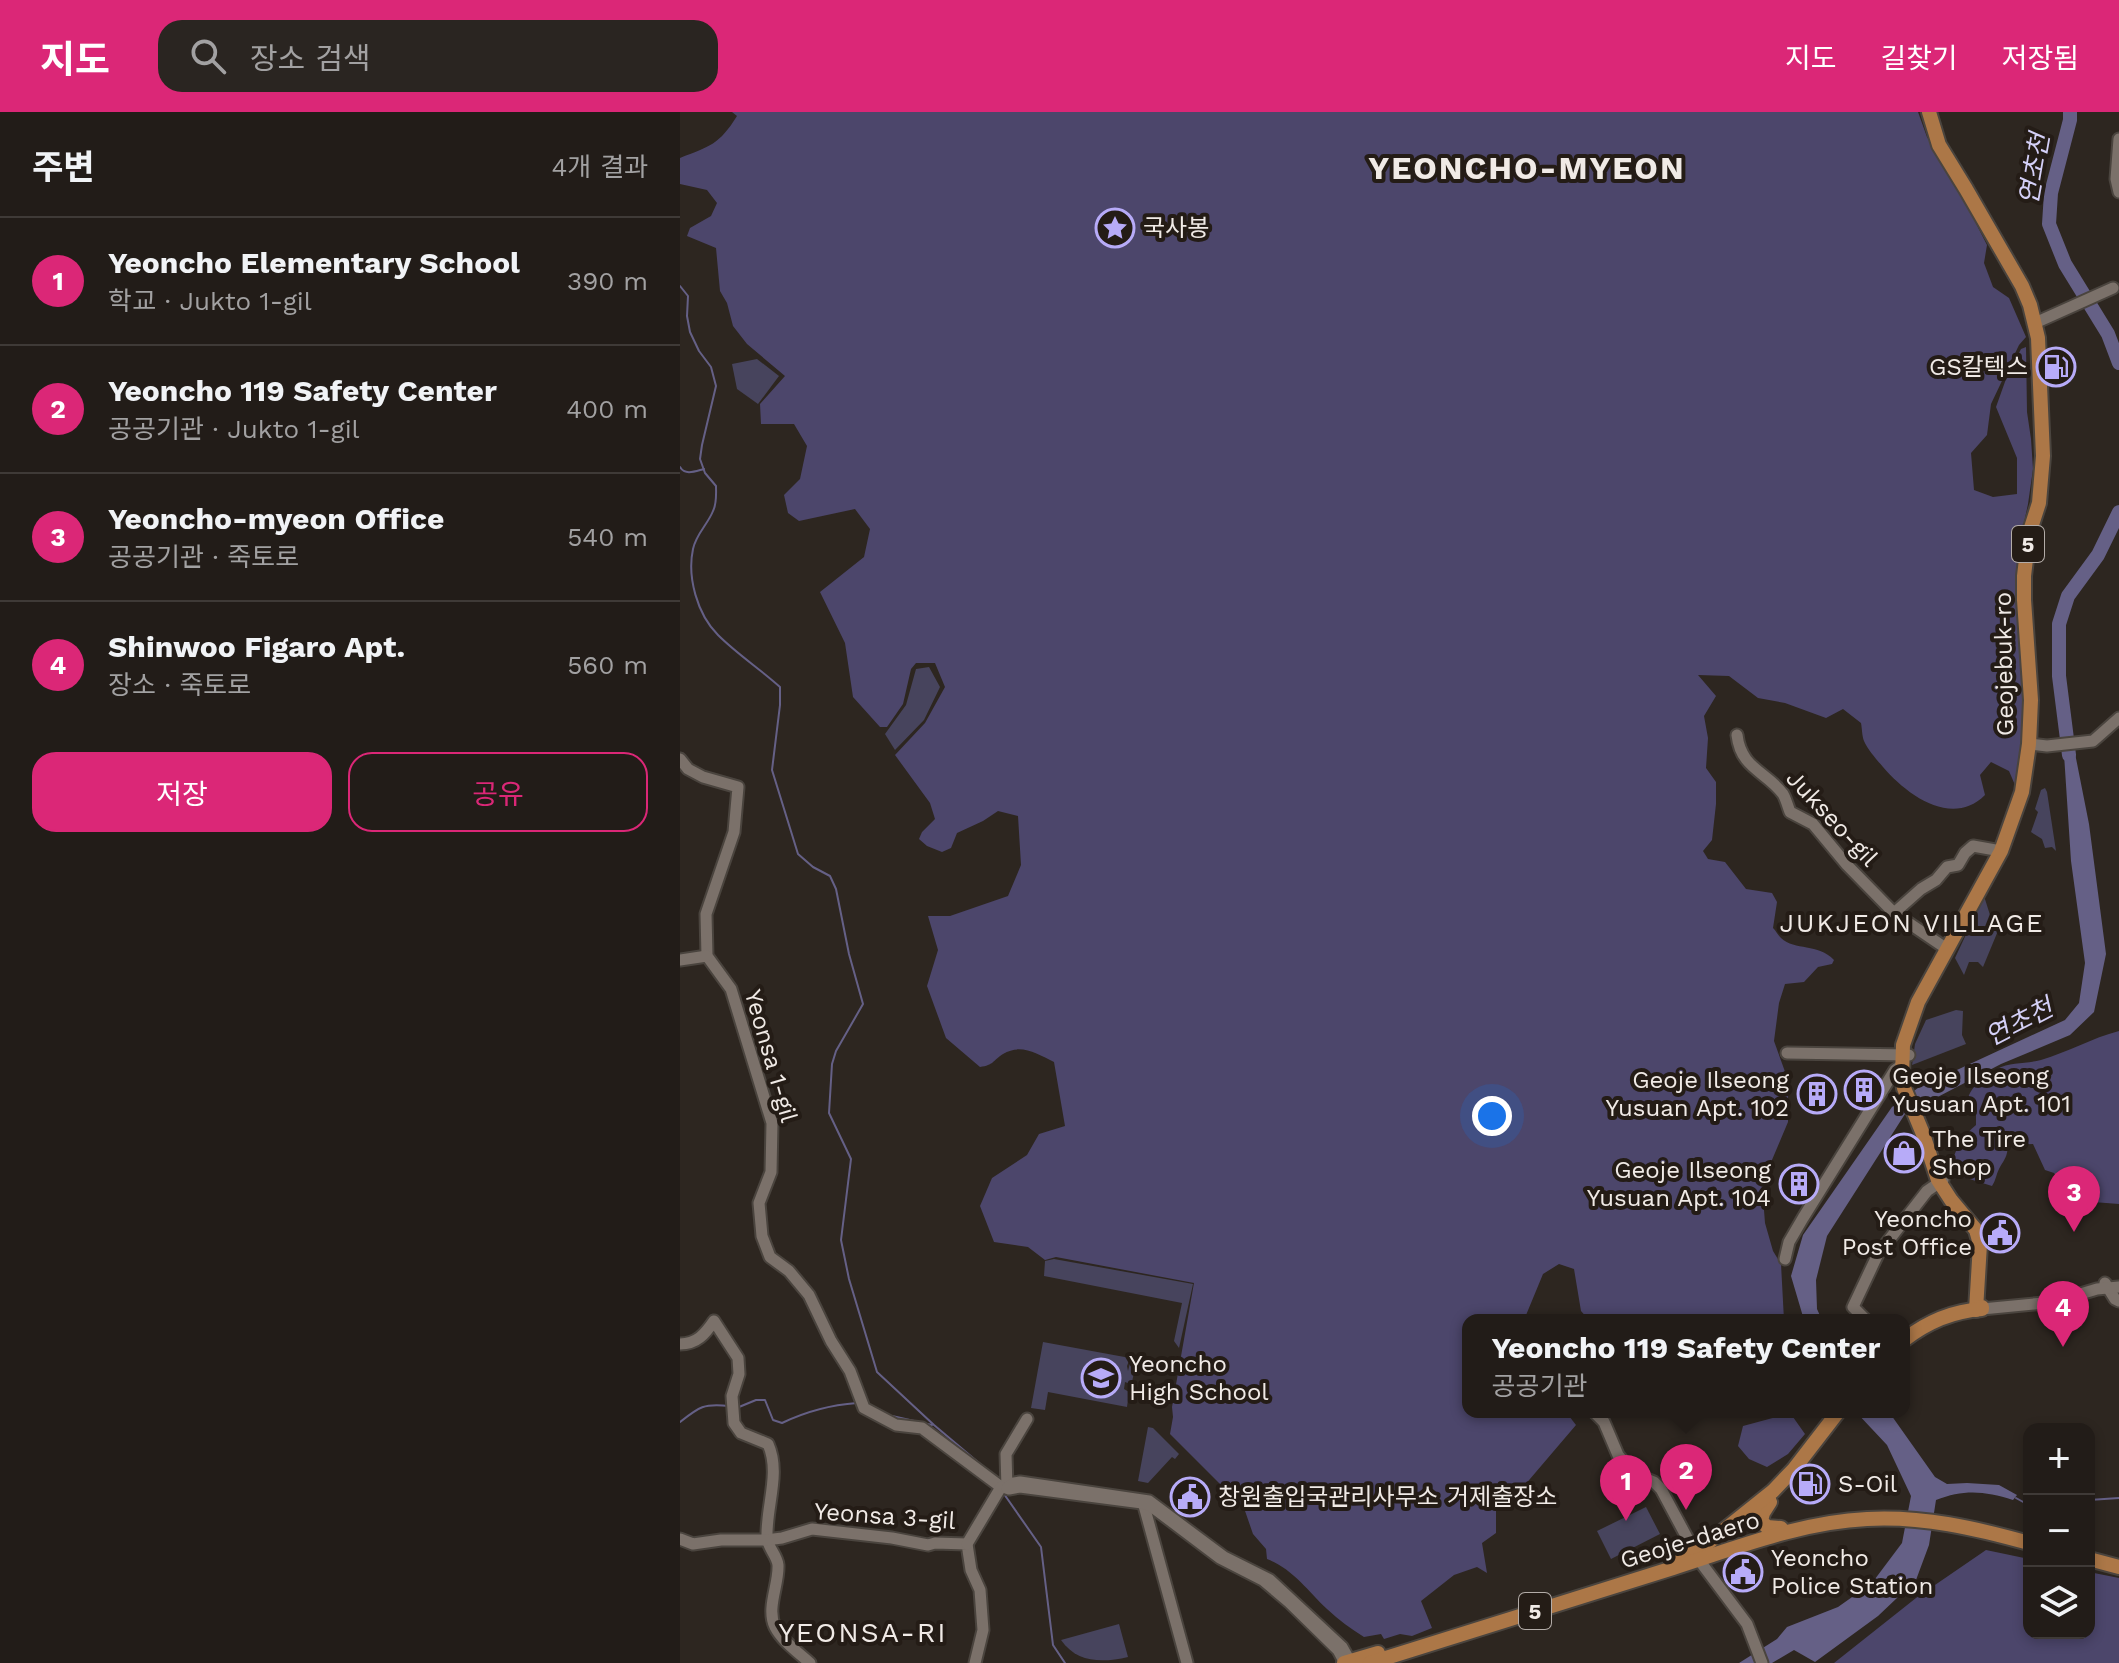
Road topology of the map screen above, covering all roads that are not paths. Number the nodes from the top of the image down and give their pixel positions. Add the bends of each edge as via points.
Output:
1 (1929, 112) edge
2 (2119, 139) edge
3 (2119, 192) edge
4 (2117, 289) edge
5 (2035, 323) junction
6 (2119, 718) edge
7 (1737, 735) dead end
8 (2029, 744) junction
9 (680, 759) edge
10 (2001, 851) junction
11 (1894, 913) junction
12 (1947, 949) junction
13 (707, 956) junction
14 (680, 960) edge
15 (1787, 1051) dead end
16 (1905, 1060) junction
17 (1941, 1181) junction
18 (1785, 1259) dead end
19 (2113, 1285) edge
20 (2119, 1301) edge
21 (1979, 1306) junction
22 (1860, 1314) edge
23 (1910, 1325) edge
24 (1910, 1336) edge
25 (680, 1344) edge
26 (1600, 1418) edge
27 (1840, 1418) edge
28 (1840, 1418) edge
29 (1027, 1419) dead end
30 (1000, 1486) junction
31 (1143, 1501) junction
32 (1770, 1502) junction
33 (1894, 1515) junction
34 (1944, 1519) junction
35 (1781, 1528) junction
36 (2023, 1535) edge
37 (680, 1539) edge
38 (766, 1540) junction
39 (2023, 1541) edge
40 (967, 1544) junction
41 (1715, 1546) junction
42 (2095, 1552) edge
43 (1697, 1556) junction
44 (2119, 1558) edge
45 (2095, 1561) edge
46 (2119, 1567) edge
47 (810, 1663) edge
48 (975, 1663) edge
49 (1187, 1663) edge
50 (1347, 1663) edge
51 (1370, 1663) edge
52 (1762, 1663) edge

1 - 5 main road, Geojebuk-ro / 5 via 1939,145 2022,286
2 - 3 street
4 - 5 street
5 - 8 main road, Geojebuk-ro / 5 via 2043,456 2024,576
6 - 8 street via 2090,742
7 - 11 street, Jukseo-gil via 1746,761 1785,796 1790,812 1813,824
8 - 10 main road, Geojebuk-ro / 5 via 2022,792
9 - 13 street via 703,777 738,787 734,832 706,914
10 - 11 street via 1973,846 1958,865 1947,867
10 - 12 main road, Geojebuk-ro / 5
11 - 12 street, Jukseo-gil
12 - 16 main road, Geojebuk-ro / 5 via 1912,1016
13 - 14 street
13 - 30 street, Yeonsa 1-gil via 731,989 772,1123 771,1172 759,1203 770,1257 809,1295 864,1408 896,1425 922,1428
15 - 16 street
16 - 17 main road
16 - 18 street via 1803,1218
17 - 21 main road via 1985,1235
17 - 22 street via 1878,1254 1853,1307
19 - 20 street
19 - 21 street
21 - 23 main road via 1948,1307
21 - 24 main road via 1934,1321
25 - 38 street via 703,1336 714,1321 738,1358 734,1423 741,1433 768,1444 773,1456
26 - 43 street via 1634,1474 1661,1489
27 - 43 main road via 1773,1491
28 - 32 main road
29 - 30 street via 1006,1454
30 - 31 street
30 - 40 street
31 - 49 street
31 - 50 street via 1153,1503 1224,1557 1270,1580 1342,1647
32 - 35 main road via 1761,1520 1767,1527
32 - 41 main road
33 - 34 main road, Geoje-daero
33 - 35 main road, Geoje-daero via 1842,1515
33 - 43 main road, Geoje-daero via 1818,1525
34 - 36 main road, Geoje-daero via 1967,1519
34 - 39 main road, Geoje-daero
35 - 41 main road, Geoje-daero
37 - 38 street, Yeonsa 3-gil via 693,1544
38 - 40 street, Yeonsa 3-gil via 812,1529 928,1545
38 - 47 street via 778,1563 773,1624
40 - 48 street, Yeonsa 3-gil via 980,1590 983,1630
41 - 43 main road
42 - 44 main road
43 - 50 main road, Geoje-daero / 5
43 - 51 main road, Geoje-daero / 5
43 - 52 street via 1751,1632
45 - 46 main road

